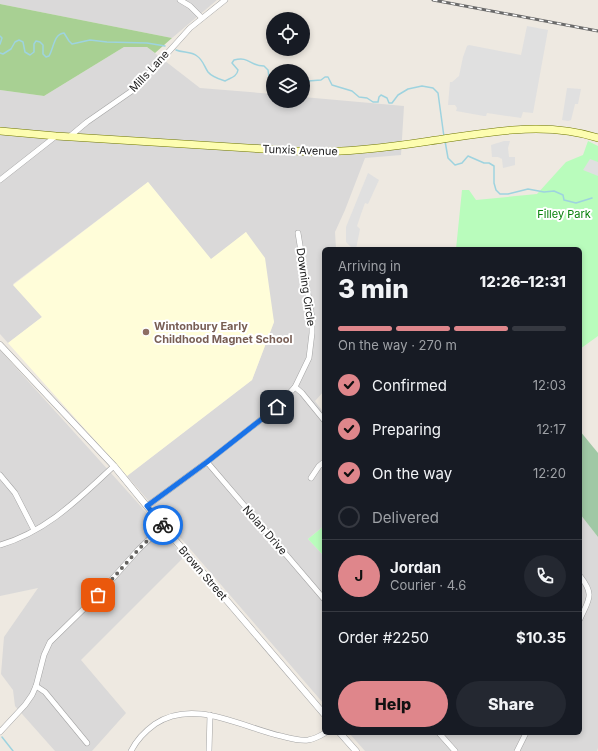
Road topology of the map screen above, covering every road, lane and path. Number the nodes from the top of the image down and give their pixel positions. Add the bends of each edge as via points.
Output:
1 (180, 0) edge
2 (225, 0) edge
3 (202, 18) junction
4 (0, 131) edge
5 (56, 136) junction
6 (69, 137) junction
7 (598, 138) edge
8 (0, 180) edge
9 (298, 233) dead end
10 (0, 345) edge
11 (295, 388) junction
12 (322, 418) edge
13 (207, 462) junction
14 (322, 464) edge
15 (114, 466) junction
16 (0, 475) edge
17 (311, 478) dead end
18 (147, 506) junction
19 (163, 526) junction
20 (34, 530) junction
21 (0, 545) edge
22 (582, 579) edge
23 (322, 596) edge
24 (582, 615) edge
25 (36, 686) junction
26 (322, 712) edge
27 (210, 715) junction
28 (0, 732) edge
29 (322, 734) edge
30 (342, 735) edge
31 (441, 735) edge
32 (525, 735) edge
33 (87, 743) dead end
34 (131, 751) edge
35 (209, 751) edge
36 (356, 751) edge
37 (455, 751) edge
38 (517, 751) edge

1 - 3 street
2 - 3 street, Mills Lane
3 - 6 street, Mills Lane via 136,88
4 - 5 main road, Tunxis Avenue
5 - 6 main road, Tunxis Avenue
5 - 8 street
6 - 7 main road, Tunxis Avenue via 312,152 342,152 498,131 557,129
9 - 11 street, Downing Circle via 312,318 312,333 309,358
10 - 15 street, Brown Street
11 - 12 street
11 - 13 street, Downing Circle via 277,407
13 - 18 street, Downing Circle
13 - 23 street, Nolan Drive
14 - 17 street
15 - 18 street, Brown Street
15 - 20 street via 64,511
16 - 20 street via 15,493
18 - 19 street, Brown Street
19 - 25 street via 50,642
19 - 26 street, Brown Street
20 - 21 street
22 - 24 street via 587,585 590,597
25 - 28 street via 25,705
25 - 33 street via 45,692
27 - 29 street via 298,740 307,740
27 - 34 street via 186,714 166,718 143,733
27 - 35 street
30 - 36 street
31 - 37 street
32 - 38 street

